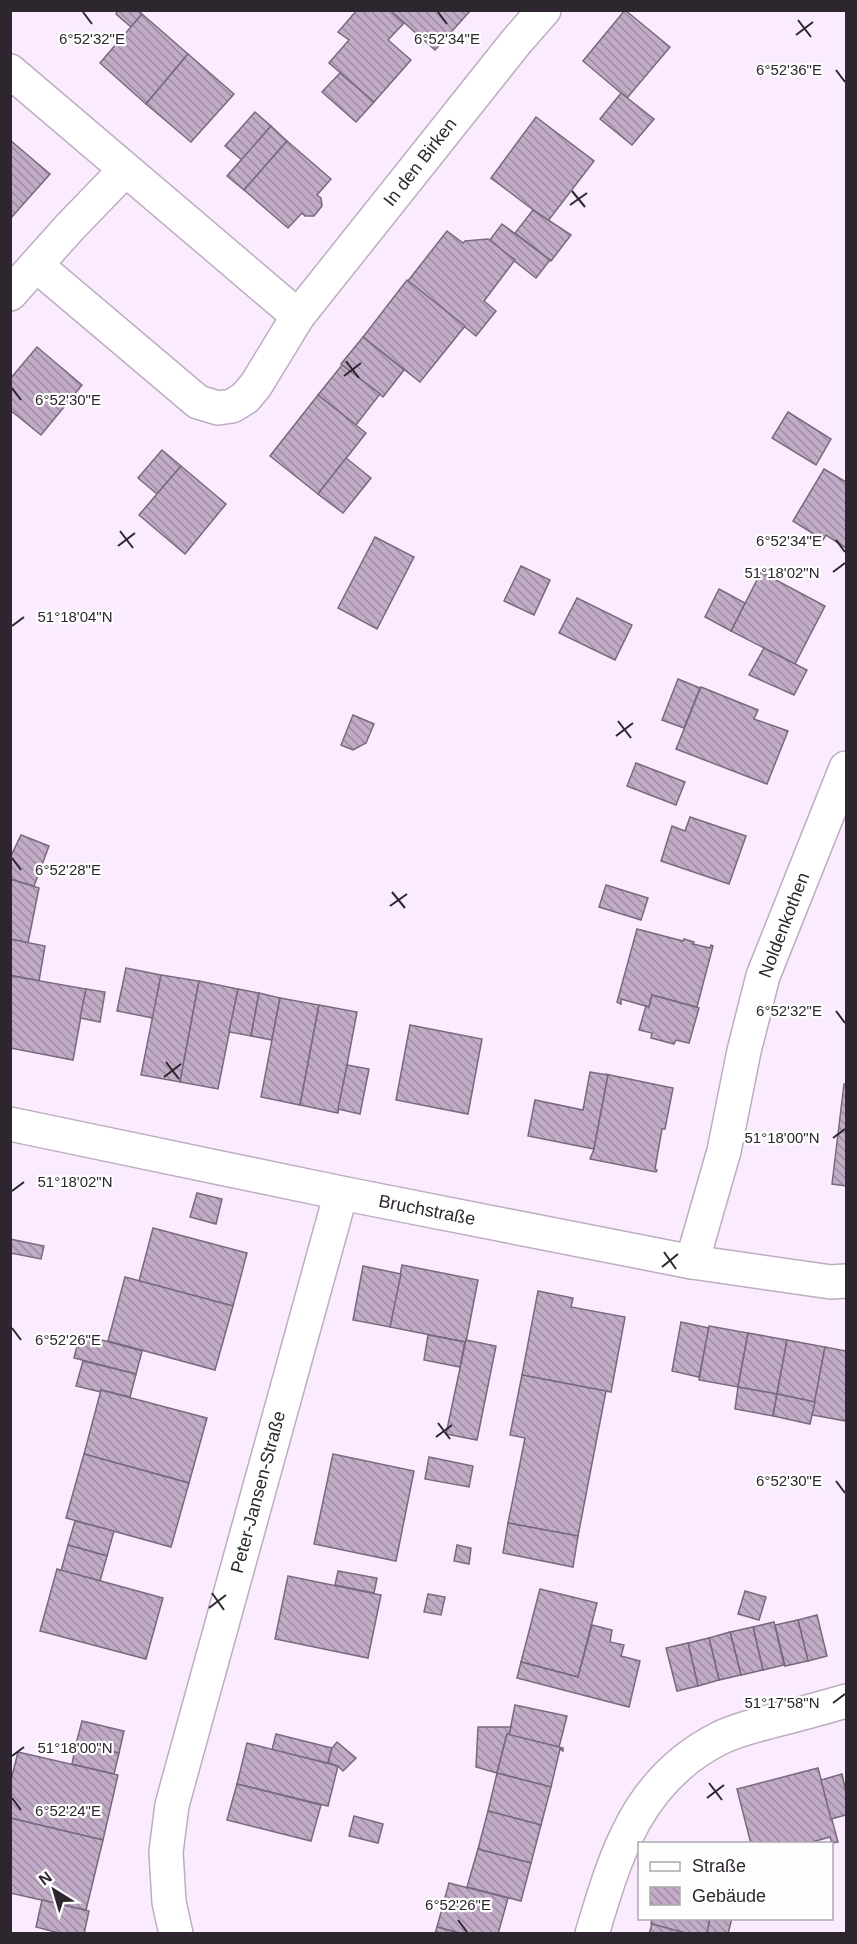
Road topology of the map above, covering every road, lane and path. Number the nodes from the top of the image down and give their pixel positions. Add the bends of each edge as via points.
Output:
1 (544, 10) edge
2 (10, 71) edge
3 (125, 170) junction
4 (36, 265) junction
5 (10, 294) edge
6 (298, 316) junction
7 (846, 768) edge
8 (10, 1124) edge
9 (340, 1193) junction
10 (692, 1262) junction
11 (846, 1281) edge
12 (846, 1701) edge
13 (176, 1934) edge
14 (592, 1934) edge

1 - 6 street, In den Birken
2 - 3 street
3 - 4 street
3 - 6 street
4 - 5 street
4 - 6 street, In den Birken via 198,402 218,408 245,398
7 - 10 street, Noldenkothen via 763,976 724,1151
8 - 9 street, Bruchstraße
9 - 10 street, Bruchstraße
9 - 13 street, Peter-Jansen-Straße via 172,1805 166,1852 169,1902
10 - 11 street, Bruchstraße
12 - 14 street via 739,1730 697,1752 671,1772 647,1799 628,1830 611,1869

